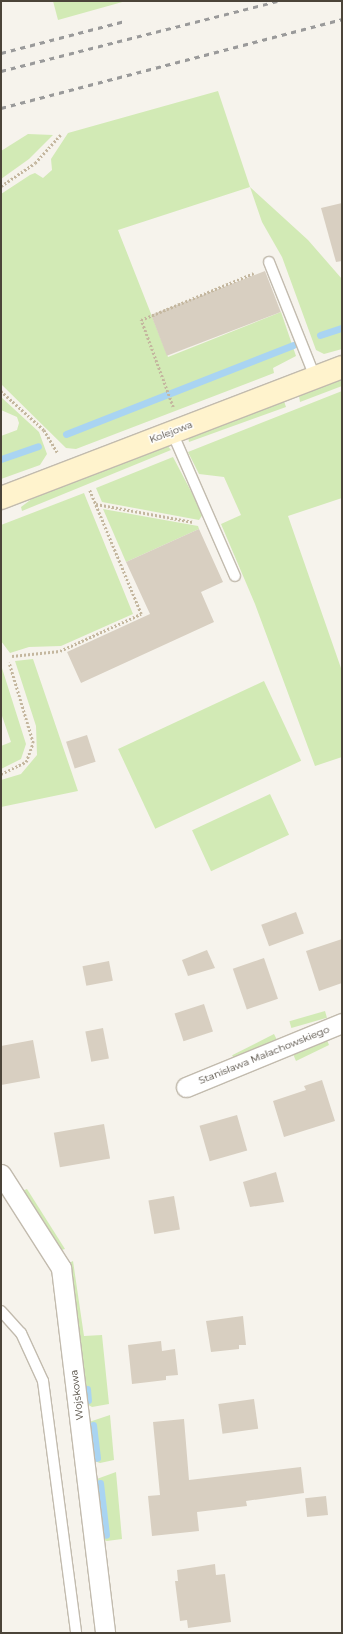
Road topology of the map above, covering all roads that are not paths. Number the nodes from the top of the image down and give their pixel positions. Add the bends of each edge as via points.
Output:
1 (270, 264) road end
2 (342, 367) edge
3 (315, 377) junction
4 (172, 432) junction
5 (1, 498) edge
6 (235, 576) dead end
7 (342, 1023) edge
8 (186, 1087) dead end
9 (1, 1174) edge
10 (1, 1311) edge
11 (76, 1633) edge
12 (105, 1633) edge

1 - 3 lane
2 - 3 street, Kolejowa
3 - 4 street, Kolejowa
4 - 5 street, Kolejowa
4 - 6 lane
7 - 8 street, Stanisława Małachowskiego
9 - 12 street, Wojskowa via 61,1268
10 - 11 lane via 21,1333 43,1382

